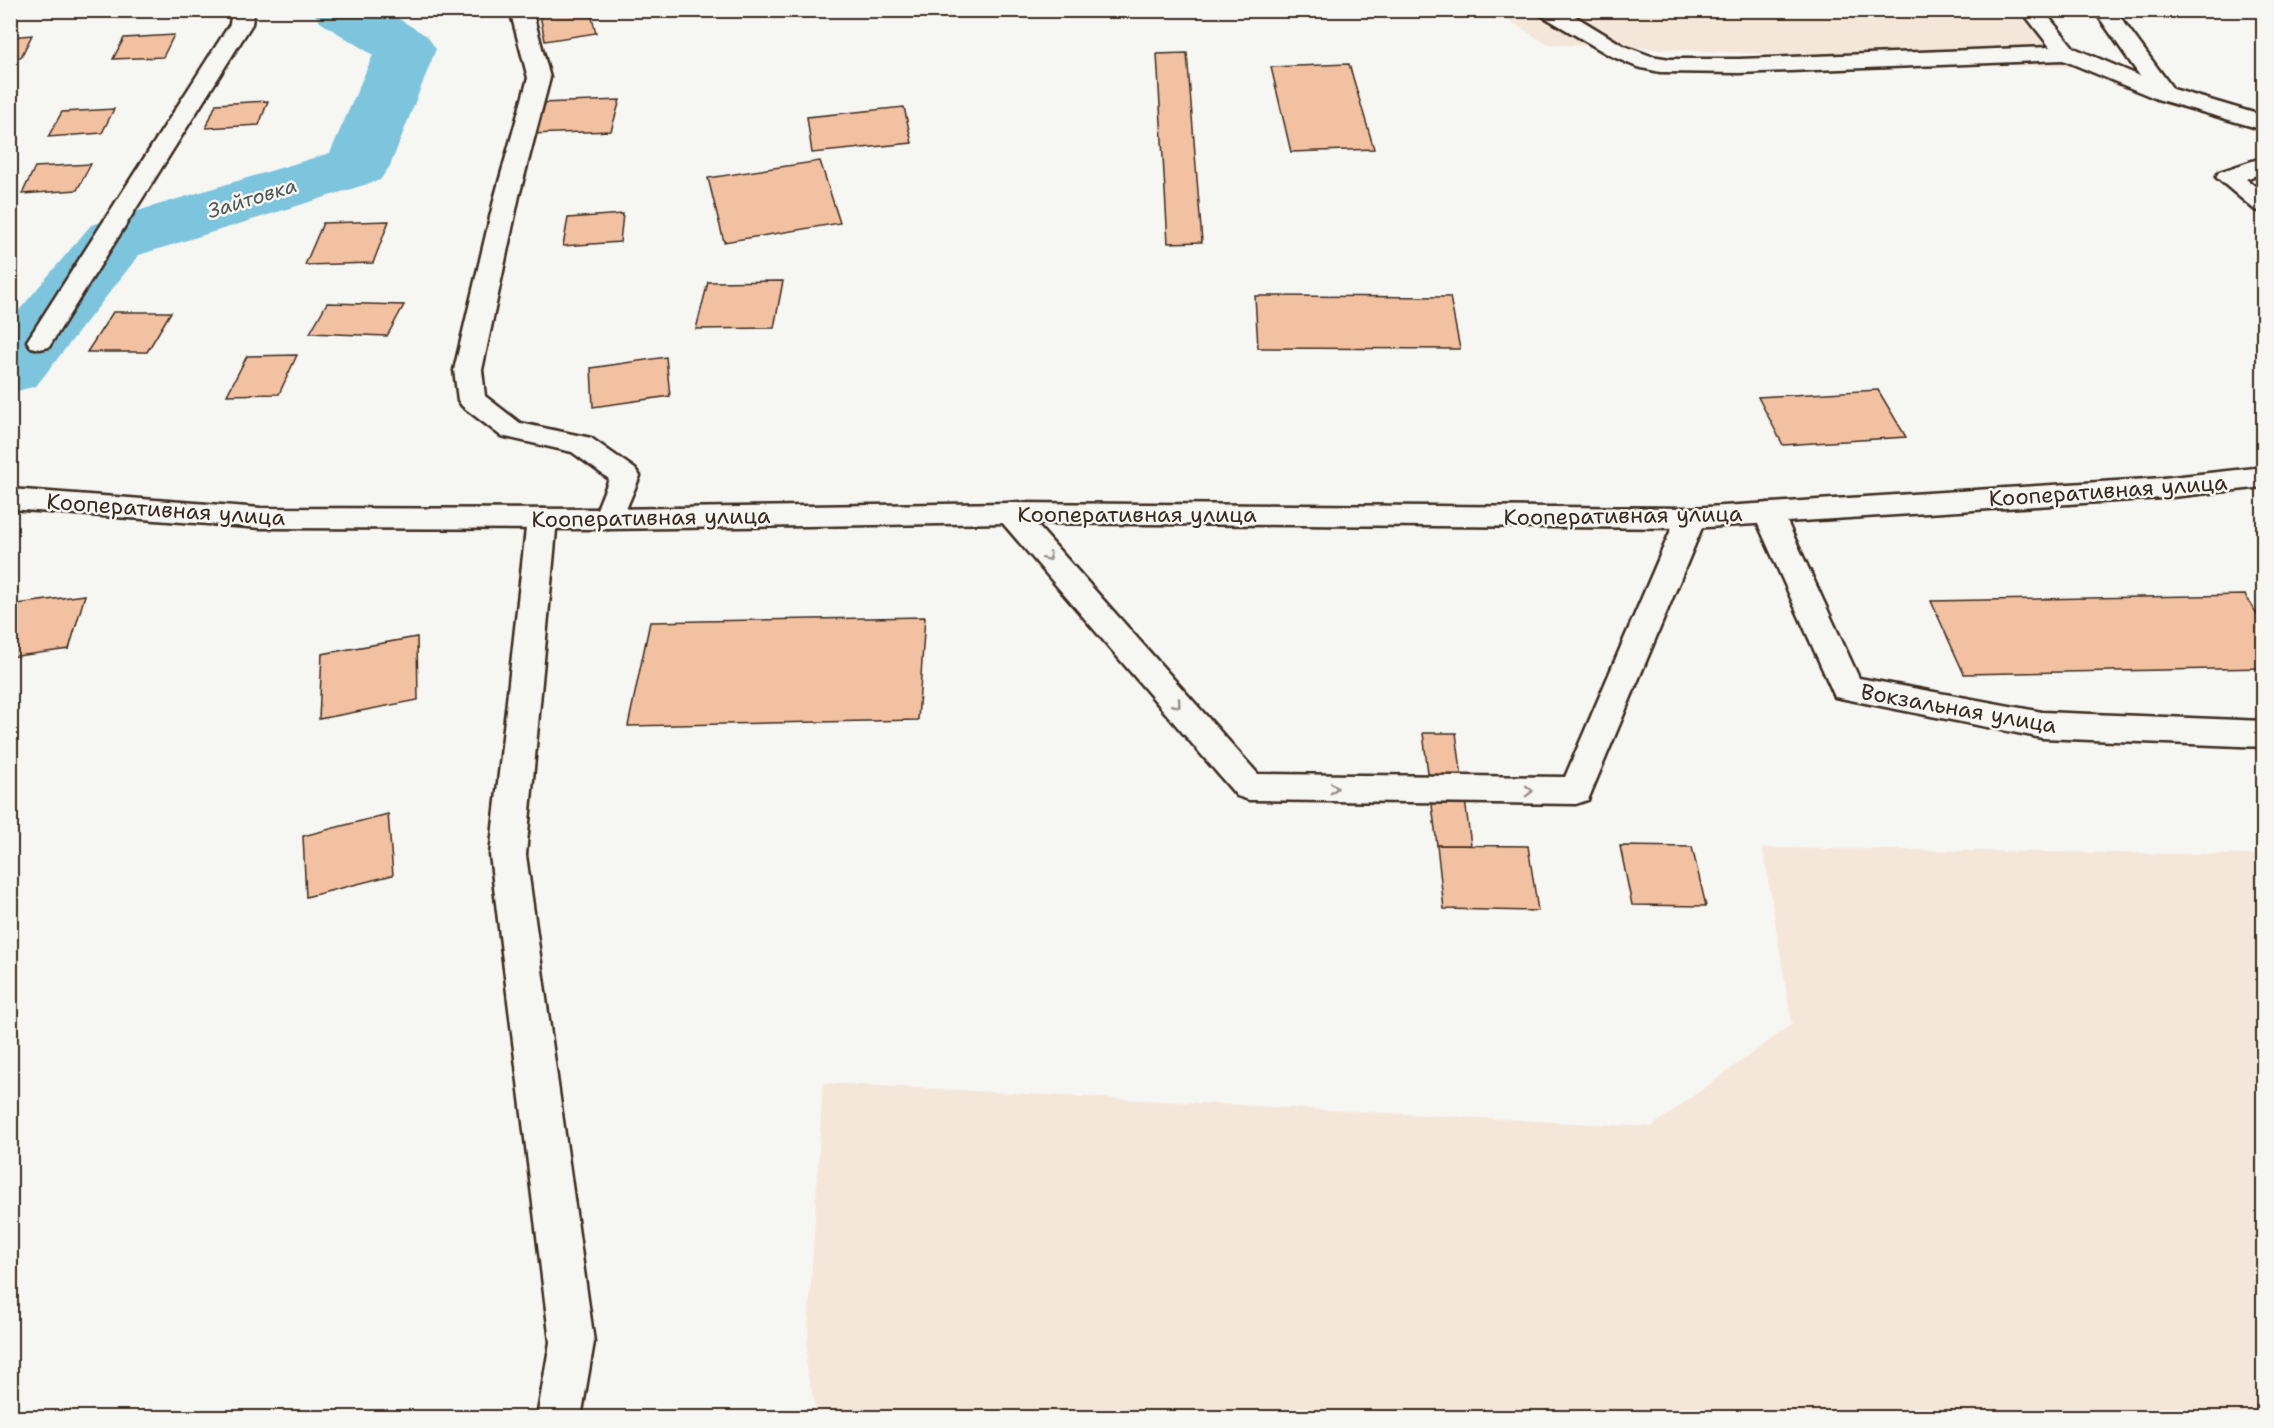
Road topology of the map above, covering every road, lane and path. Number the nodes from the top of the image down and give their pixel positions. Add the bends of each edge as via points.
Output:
1 (243, 10) edge
2 (521, 10) edge
3 (1549, 10) edge
4 (2031, 10) edge
5 (2104, 10) edge
6 (2066, 53) junction
7 (2165, 94) junction
8 (2264, 123) edge
9 (2264, 164) edge
10 (2264, 205) edge
11 (40, 341) dead end
12 (2264, 477) edge
13 (10, 498) edge
14 (1010, 513) junction
15 (1768, 513) junction
16 (1691, 518) junction
17 (542, 519) junction
18 (608, 519) junction
19 (2264, 734) edge
20 (559, 1418) edge

1 - 11 street via 241,24
2 - 18 street via 539,78 507,195 468,370 472,400 511,430 581,445 626,476
3 - 6 street via 1631,58 1662,65 1739,66
4 - 6 street
5 - 7 street
6 - 7 street
7 - 8 street
9 - 10 street via 2228,177
12 - 15 street, Кооперативная улица via 2163,488
13 - 17 street, Кооперативная улица via 261,518
14 - 16 street, Кооперативная улица
14 -> 16 street via 1249,787 1576,791
14 - 18 street, Кооперативная улица
15 - 16 street, Кооперативная улица
15 - 19 street, Вокзальная улица via 1847,688 2042,725
17 - 18 street, Кооперативная улица
17 - 20 street via 508,855 572,1342

